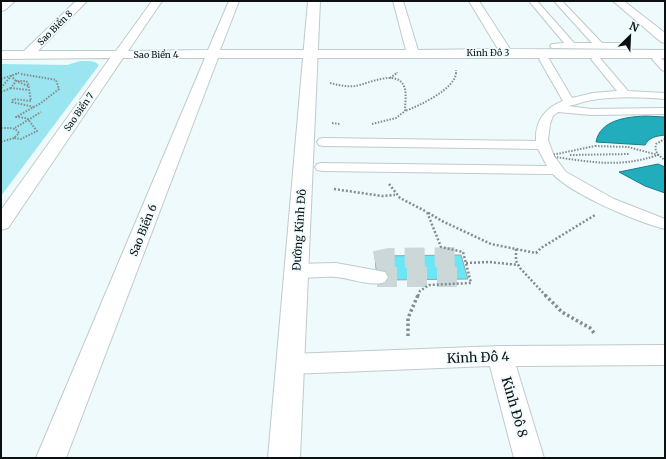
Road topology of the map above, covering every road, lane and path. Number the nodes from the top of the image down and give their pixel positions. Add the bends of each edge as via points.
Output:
1 (10, 1) edge
2 (82, 1) edge
3 (157, 1) edge
4 (234, 1) edge
5 (314, 1) edge
6 (398, 1) edge
7 (474, 1) edge
8 (533, 1) edge
9 (558, 1) edge
10 (618, 1) edge
11 (1, 8) edge
12 (568, 12) junction
13 (545, 15) junction
14 (578, 22) junction
15 (561, 34) junction
16 (589, 34) junction
17 (665, 39) edge
18 (554, 46) dead end
19 (571, 46) junction
20 (600, 46) junction
21 (626, 46) dead end
22 (412, 53) junction
23 (506, 53) junction
24 (311, 54) junction
25 (1, 55) edge
26 (27, 55) junction
27 (118, 55) junction
28 (214, 55) junction
29 (661, 56) edge
30 (544, 59) dead end
31 (596, 59) dead end
32 (456, 68) dead end
33 (665, 68) edge
34 (7, 73) dead end
35 (16, 81) junction
36 (330, 83) dead end
37 (1, 88) edge
38 (11, 88) junction
39 (28, 90) junction
40 (1, 92) edge
41 (625, 94) junction
42 (665, 96) edge
43 (570, 102) junction
44 (34, 107) junction
45 (554, 109) junction
46 (665, 111) edge
47 (41, 112) dead end
48 (405, 112) junction
49 (28, 121) junction
50 (332, 122) dead end
51 (347, 125) dead end
52 (368, 125) dead end
53 (1, 128) edge
54 (15, 128) junction
55 (14, 138) junction
56 (665, 139) edge
57 (1, 142) edge
58 (323, 142) dead end
59 (545, 150) junction
60 (630, 154) dead end
61 (658, 154) junction
62 (665, 160) edge
63 (322, 167) dead end
64 (377, 168) junction
65 (558, 170) junction
66 (334, 189) dead end
67 (396, 195) junction
68 (612, 204) junction
69 (427, 212) junction
70 (1, 224) edge
71 (665, 224) edge
72 (516, 249) junction
73 (466, 263) junction
74 (518, 265) junction
75 (376, 269) tunnel mouth
76 (296, 271) junction
77 (598, 340) dead end
78 (408, 341) dead end
79 (665, 355) edge
80 (500, 356) junction
81 (291, 364) junction
82 (51, 458) edge
83 (284, 458) edge
84 (529, 458) edge

1 - 11 street
2 - 26 street, Sao Biển 8
3 - 27 street, Sao Biển 7
4 - 28 street, Sao Biển 6
5 - 24 street, Đường Kinh Đô
6 - 22 street
7 - 23 street
8 - 13 street
9 - 12 street
10 - 17 street
12 - 13 street
12 - 14 street
13 - 14 street
13 - 15 street
14 - 16 street
15 - 16 street
15 - 19 street
16 - 20 street
18 - 19 street
19 - 20 street
20 - 21 street
22 - 23 street, Kinh Đô 3
22 - 24 street, Kinh Đô 3
23 - 29 street, Kinh Đô 3
24 - 28 street, Sao Biển 4
24 - 76 street, Đường Kinh Đô
25 - 26 street, Sao Biển 4
26 - 27 street, Sao Biển 4
27 - 28 street, Sao Biển 4
27 - 70 street, Sao Biển 7
28 - 82 street, Sao Biển 6
29 - 33 street
30 - 43 street
31 - 41 street
32 - 48 path via 456,76 448,86
34 - 44 path via 33,74 56,80 59,89
35 - 37 path via 11,76
35 - 38 path
35 - 39 path via 26,81
36 - 48 path via 354,86 382,78 398,80 405,87
38 - 39 path
38 - 40 path
39 - 44 path via 32,96 31,101 13,99 12,102
41 - 42 street
41 - 43 street via 596,96
43 - 45 street
44 - 49 path via 16,117 27,118
45 - 46 street via 591,112
45 - 59 street via 543,124
47 - 49 path
48 - 52 path via 396,118
49 - 54 path
49 - 55 path via 37,131 21,139
50 - 51 path
53 - 54 path
54 - 55 path via 19,133
55 - 57 path
56 - 61 path via 654,148
58 - 59 street
59 - 60 path
59 - 61 path via 595,146 628,148
59 - 61 path via 607,164 640,161
59 - 65 street
61 - 62 path
63 - 64 street
64 - 65 street
64 - 67 path
65 - 68 street via 587,191
66 - 67 path via 382,196
67 - 69 path via 406,203
68 - 71 street
68 - 72 path via 536,253
69 - 72 path via 491,244
69 - 73 path via 441,247 463,252
72 - 74 path
73 - 74 path
73 - 78 path via 471,283 429,285 420,291 408,318
74 - 77 path via 562,312 590,328
75 - 76 street
76 - 81 street, Đường Kinh Đô
79 - 80 street, Kinh Đô 4
80 - 81 street, Kinh Đô 4
80 - 84 street, Kinh Đô 8
81 - 83 street, Đường Kinh Đô

